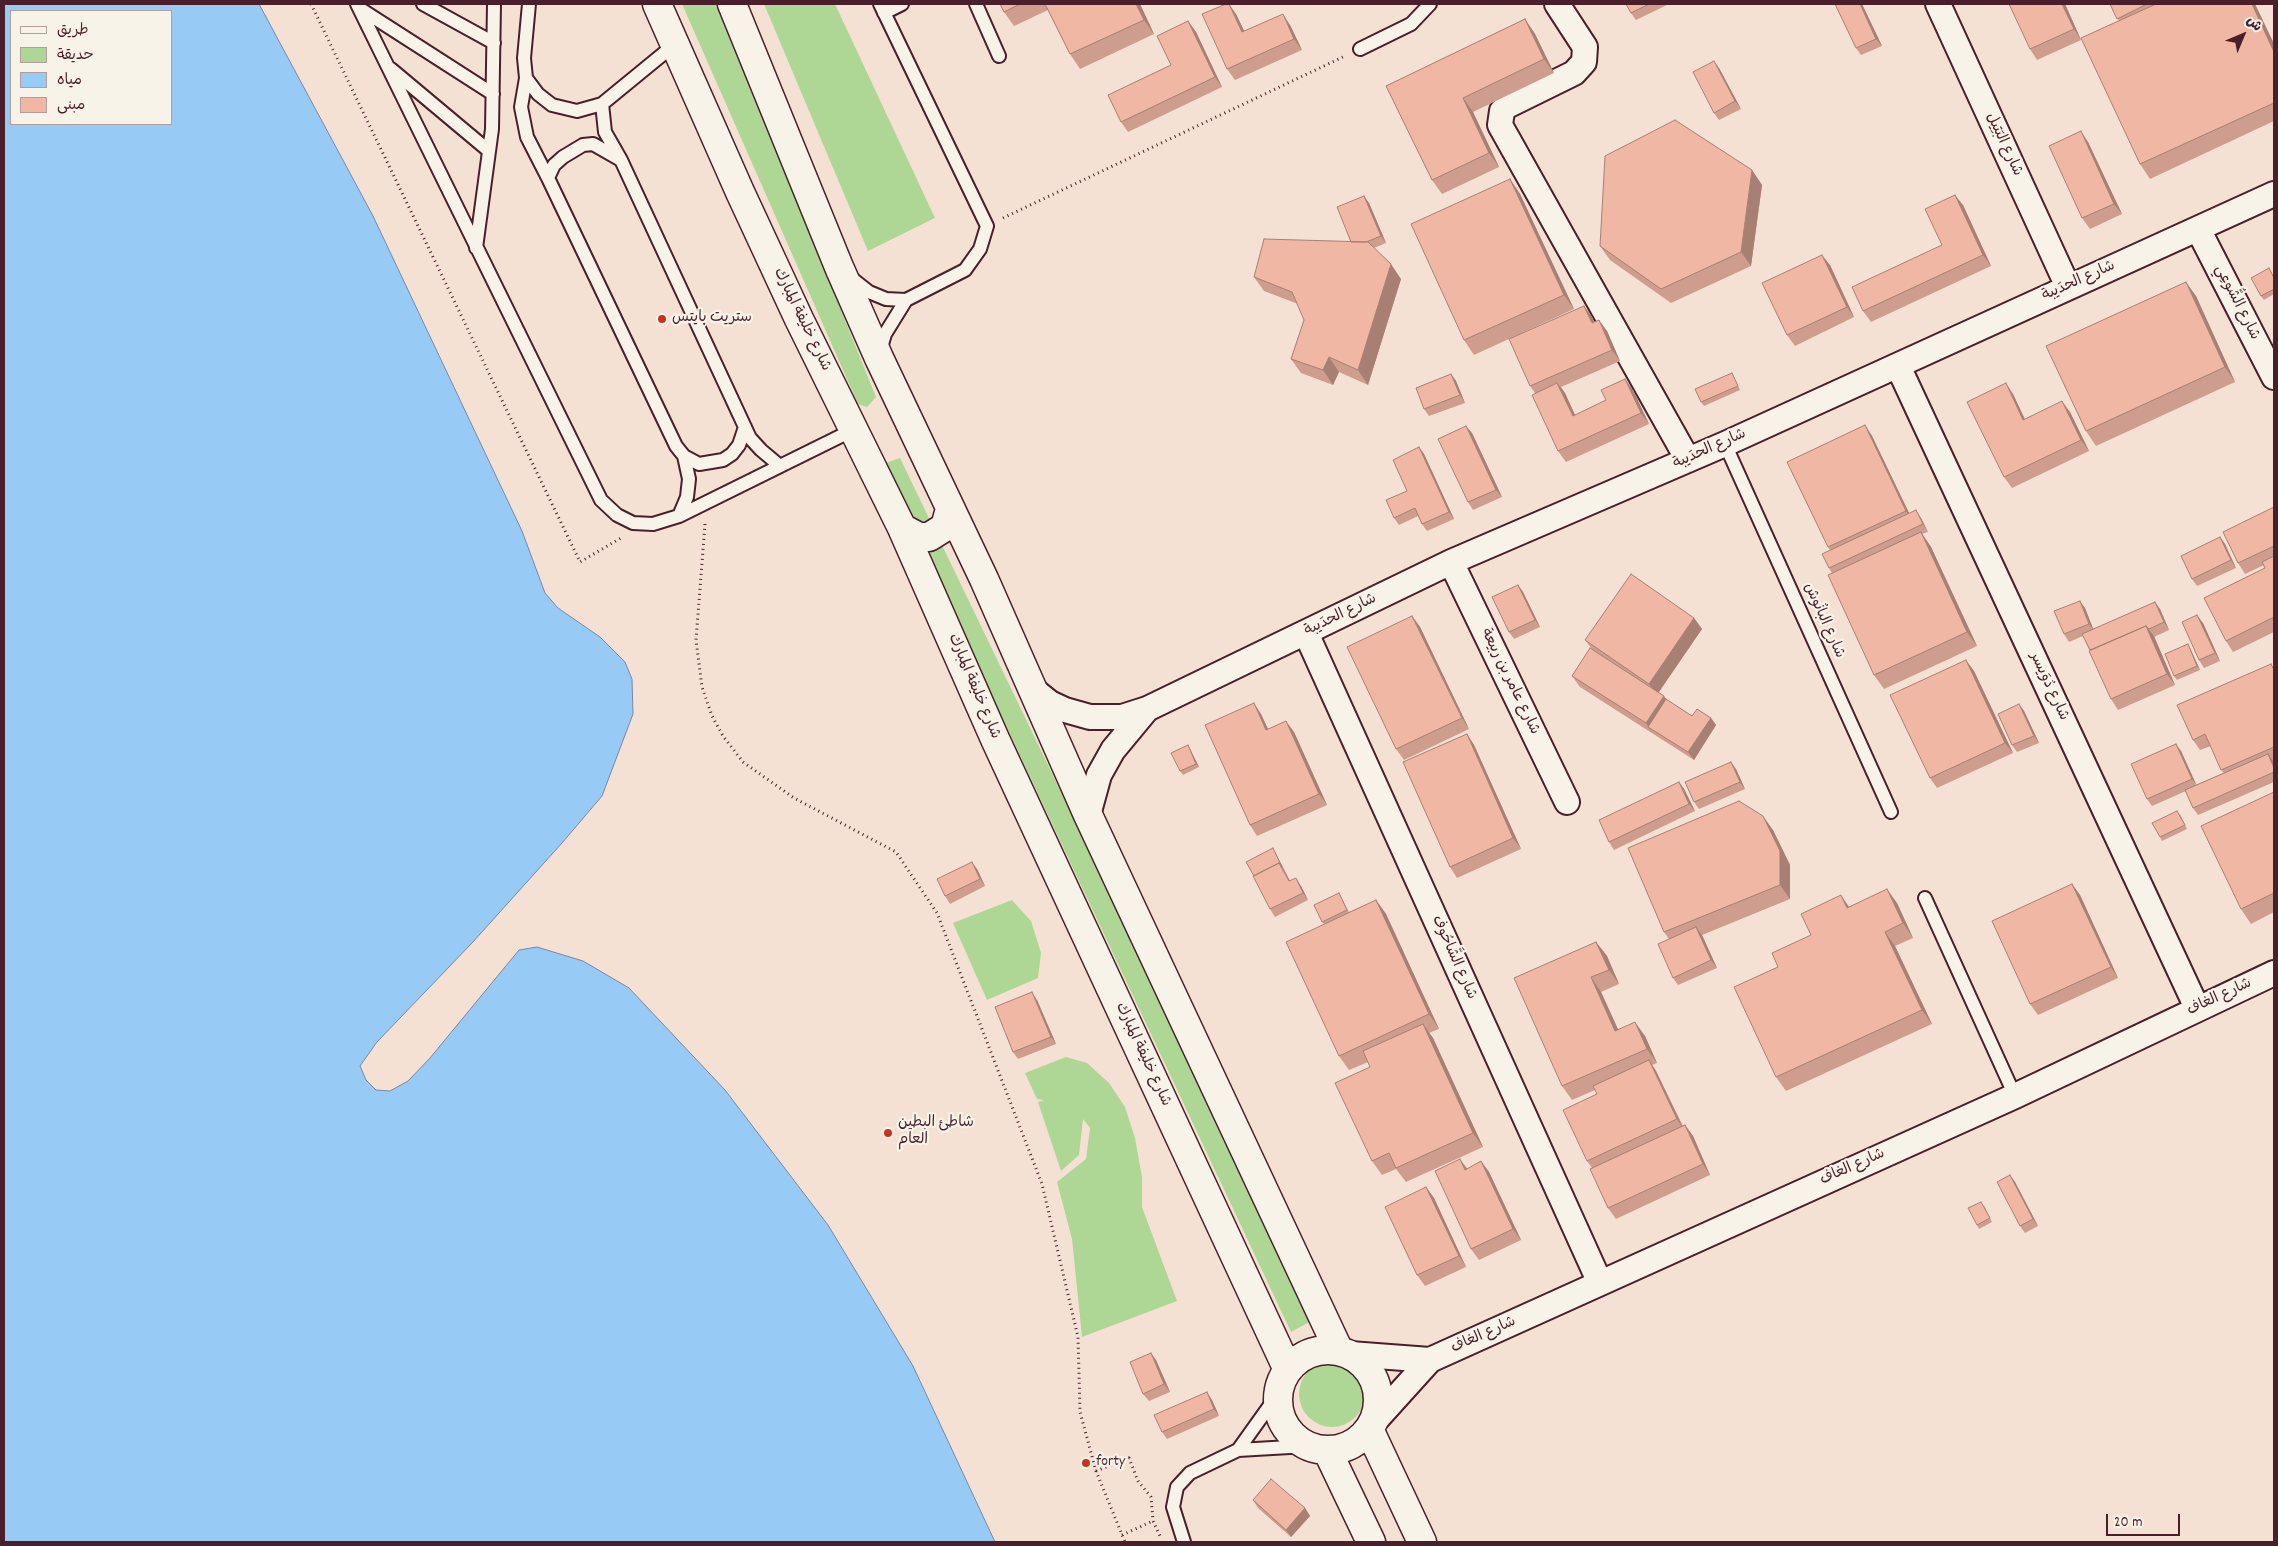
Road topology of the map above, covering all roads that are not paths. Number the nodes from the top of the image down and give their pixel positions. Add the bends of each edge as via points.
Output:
1 (423, 4) edge
2 (494, 4) edge
3 (529, 4) edge
4 (657, 4) edge
5 (732, 4) edge
6 (902, 4) edge
7 (976, 4) edge
8 (1430, 4) edge
9 (1938, 4) edge
10 (358, 6) edge
11 (882, 8) edge
12 (1560, 10) edge
13 (494, 43) junction
14 (674, 45) junction
15 (1360, 49) road end
16 (999, 56) dead end
17 (387, 66) junction
18 (526, 78) junction
19 (493, 94) junction
20 (602, 104) junction
21 (489, 151) junction
22 (621, 160) junction
23 (548, 178) junction
24 (2274, 194) edge
25 (2198, 229) junction
26 (476, 248) junction
27 (839, 267) junction
28 (2068, 287) junction
29 (906, 300) junction
30 (879, 358) junction
31 (1898, 366) junction
32 (2274, 377) edge
33 (745, 427) junction
34 (855, 430) junction
35 (1726, 444) junction
36 (684, 456) junction
37 (1688, 460) junction
38 (780, 466) junction
39 (950, 509) junction
40 (679, 516) junction
41 (902, 528) junction
42 (1451, 562) junction
43 (1306, 633) junction
44 (1035, 691) junction
45 (1147, 709) junction
46 (1567, 802) dead end
47 (1892, 812) dead end
48 (1088, 815) junction
49 (1925, 898) dead end
50 (2274, 973) edge
51 (2197, 1008) junction
52 (2015, 1096) junction
53 (1600, 1283) junction
54 (1344, 1353) junction
55 (1430, 1360) junction
56 (1283, 1382) junction
57 (1372, 1425) junction
58 (1317, 1448) junction
59 (1238, 1450) junction
60 (1184, 1542) edge
61 (1371, 1542) edge
62 (1422, 1542) edge

1 - 13 lane
2 - 13 lane
3 - 18 lane via 524,58
4 - 14 street, شارع خليفة المبارك
5 - 27 street
6 - 11 lane
7 - 16 lane
8 - 15 lane via 1411,24
9 - 28 street, شارع البَتِيل
10 - 17 lane
10 - 19 lane
11 - 29 lane via 986,226 980,249 965,270
12 - 37 street via 1585,47 1584,62 1574,73 1507,106 1502,111 1500,125
13 - 19 lane
14 - 20 lane
14 - 34 street, شارع خليفة المبارك via 790,301
17 - 21 lane
17 - 26 lane
18 - 20 lane via 552,105 577,111
18 - 23 lane via 522,107 527,137
19 - 21 lane
20 - 22 lane via 605,132
21 - 26 lane
22 - 23 lane via 593,144 583,145 563,156
22 - 33 lane
23 - 36 lane via 676,446
24 - 25 street, شارع الحدَيبة
25 - 28 street, شارع الحدَيبة
25 - 32 street, شارع الشُّوعِي
26 - 40 lane via 601,500 617,515 634,523 653,524
27 - 29 lane via 869,292 886,299
27 - 30 street
28 - 31 street, شارع الحدَيبة
29 - 30 lane via 884,334
30 - 39 street
31 - 35 street, شارع الحدَيبة
31 - 51 street, شارع دُوَيسر
33 - 36 lane via 738,445 723,460 699,464
33 - 38 lane via 760,450
34 - 38 lane
34 - 41 street, شارع خليفة المبارك
35 - 37 street, شارع الحدَيبة
35 - 47 lane, شارع البانُوش
36 - 40 lane via 689,479
37 - 42 street, شارع الحدَيبة
38 - 40 lane
39 - 41 street via 949,518 938,533 929,537 919,537
39 - 44 street
41 - 56 street, شارع خليفة المبارك
42 - 43 street, شارع الحدَيبة
42 - 46 street, شارع عامر بن ربيعة
43 - 45 street, شارع الحدَيبة
43 - 53 street, شارع الشَّاحُوف
44 - 45 street, شارع الحدَيبة via 1057,707 1090,718 1122,717
44 - 48 street
45 - 48 street, شارع الحدَيبة via 1113,750 1099,775
48 - 54 street
49 - 52 lane
50 - 51 street, شارع الغاف
51 - 52 street, شارع الغاف
52 - 53 street, شارع الغاف
53 - 55 street, شارع الغاف
54 - 55 street, شارع الغاف
54 - 56 street via 1318,1350 1303,1356
54 - 57 street via 1363,1364 1375,1384 1378,1407
55 - 57 street, شارع الغاف
56 - 58 street via 1278,1410 1284,1424 1293,1437
56 - 59 lane
57 - 58 street via 1352,1444 1338,1450
57 - 62 street
58 - 59 lane
58 - 61 street
59 - 60 lane via 1190,1473 1177,1487 1173,1507

